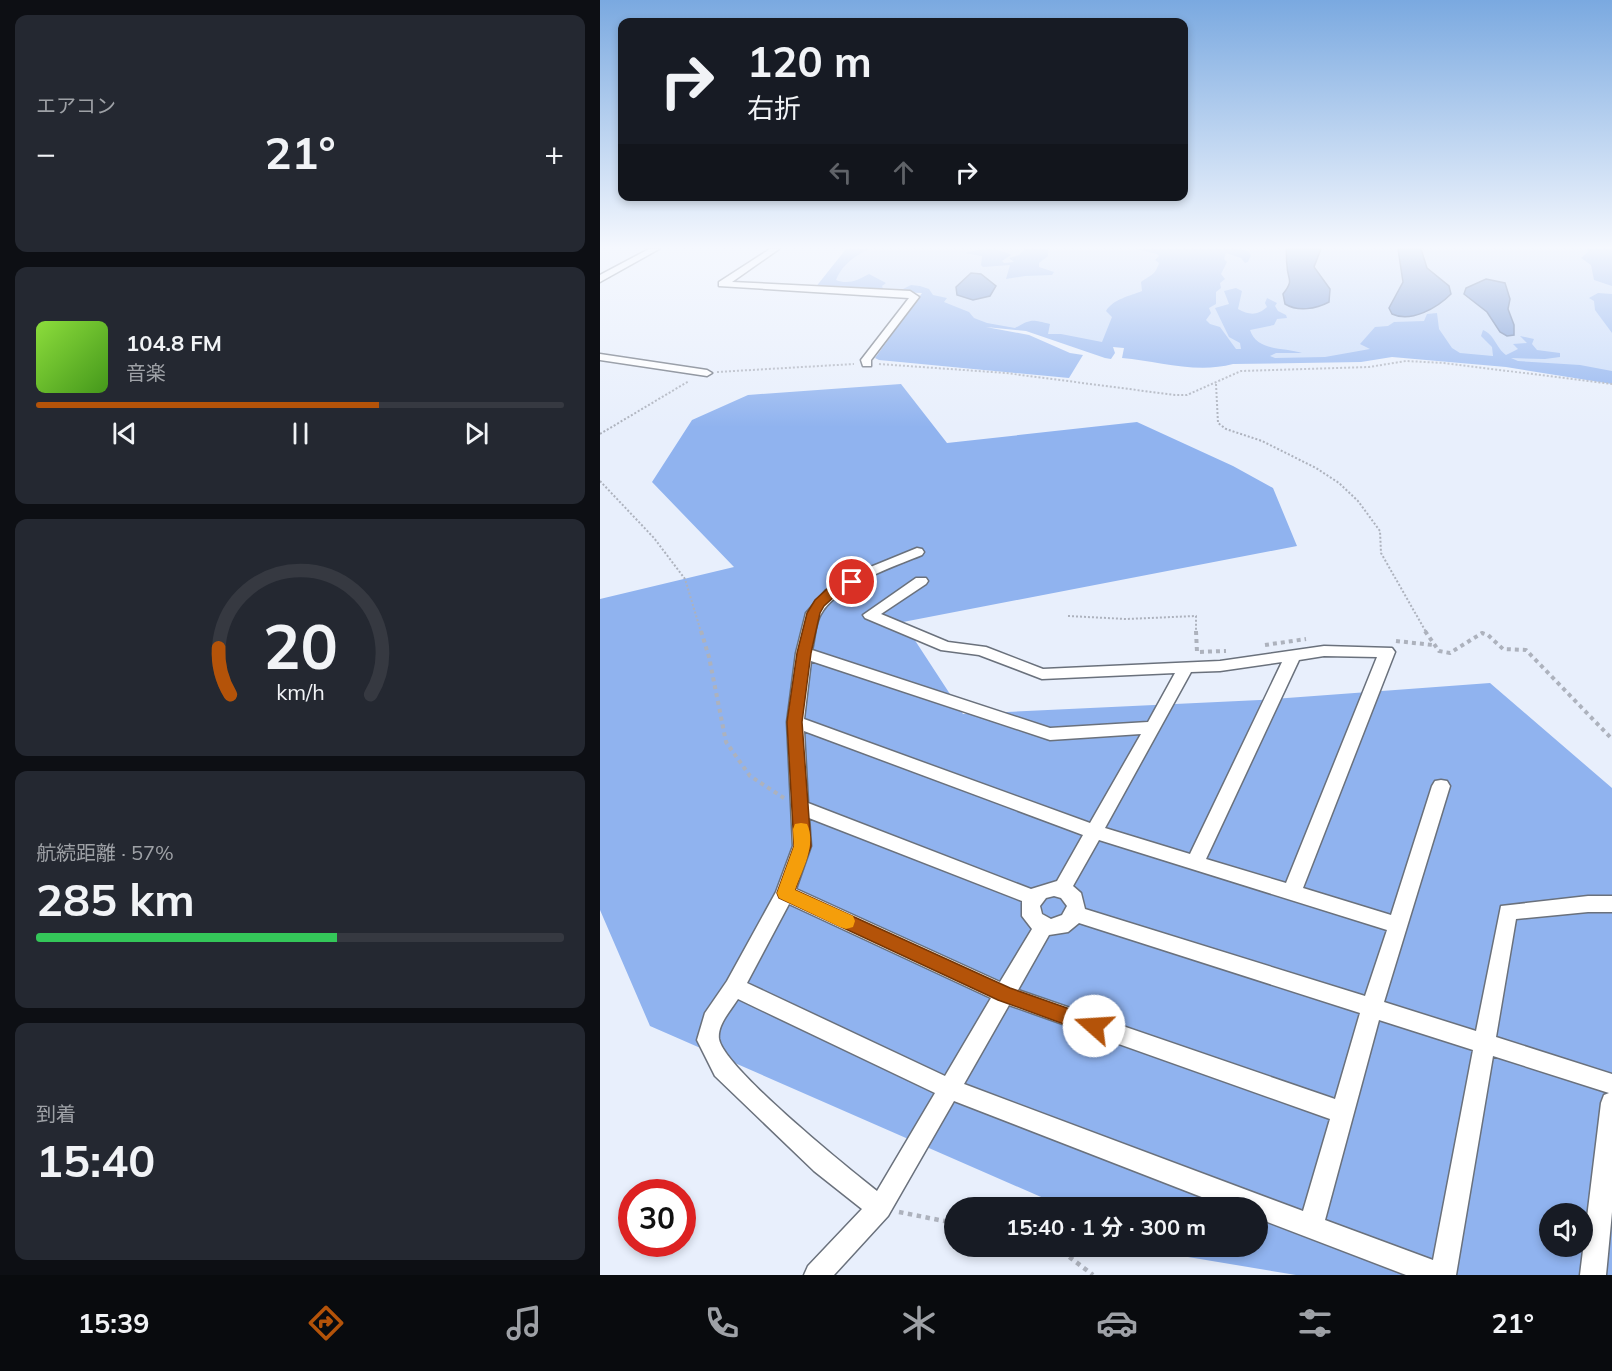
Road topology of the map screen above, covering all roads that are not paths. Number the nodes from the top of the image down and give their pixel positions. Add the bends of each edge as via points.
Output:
1 (905, 308) edge
2 (600, 357) edge
3 (867, 364) road end
4 (707, 372) road end
5 (917, 552) dead end
6 (921, 581) dead end
7 (804, 653) junction
8 (1293, 656) junction
9 (1192, 659) junction
10 (795, 722) junction
11 (1153, 727) junction
12 (1441, 786) dead end
13 (799, 807) junction
14 (1094, 832) junction
15 (1195, 863) junction
16 (1062, 889) junction
17 (1292, 892) junction
18 (785, 893) junction
19 (1034, 898) junction
20 (1612, 904) edge
21 (1076, 914) junction
22 (1398, 925) junction
23 (1044, 926) junction
24 (734, 987) junction
25 (1004, 994) junction
26 (1372, 1008) junction
27 (1483, 1042) junction
28 (1612, 1084) edge
29 (949, 1089) junction
30 (1612, 1103) edge
31 (1342, 1113) junction
32 (880, 1208) junction
33 (1311, 1226) junction
34 (817, 1275) edge
35 (1441, 1275) edge
36 (1593, 1275) edge

1 - 3 street via 866,360
2 - 4 street
5 - 7 street via 825,598 813,613
6 - 9 street via 870,615 946,647 981,650 1042,674
7 - 10 street
7 - 11 street via 1050,734
8 - 9 street via 1220,666
8 - 15 street
8 - 17 street via 1324,651 1387,652
9 - 11 street
10 - 13 street
10 - 14 street
11 - 14 street
12 - 22 street
13 - 18 street via 802,846
13 - 19 street
14 - 15 street
14 - 16 street
15 - 17 street
16 - 19 street via 1046,889
16 - 21 street via 1076,902
17 - 22 street
18 - 24 street
18 - 25 street
19 - 23 street via 1030,904 1032,917
20 - 27 street via 1508,912
21 - 23 street via 1059,926
21 - 26 street
22 - 26 street
23 - 25 street
24 - 29 street
24 - 32 street via 712,1020 708,1040 723,1069 822,1163
25 - 29 street
25 - 31 street
26 - 27 street
26 - 31 street
27 - 28 street
27 - 35 street
29 - 32 street
29 - 33 street
30 - 36 street
31 - 33 street
32 - 34 street
33 - 35 street

